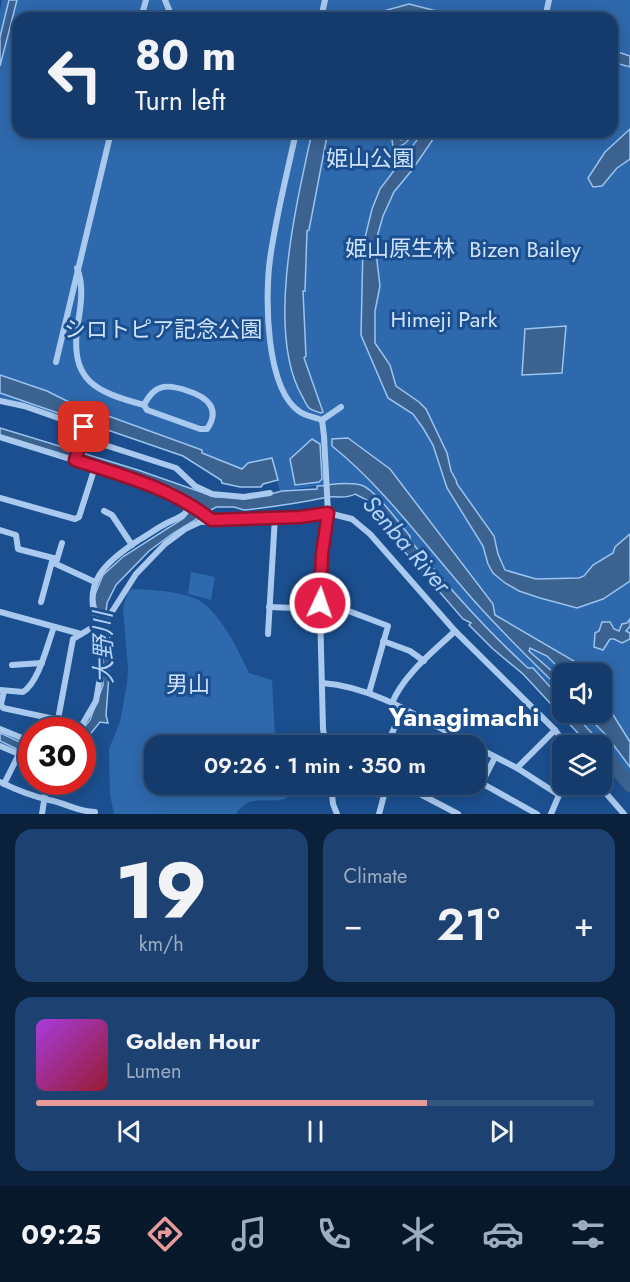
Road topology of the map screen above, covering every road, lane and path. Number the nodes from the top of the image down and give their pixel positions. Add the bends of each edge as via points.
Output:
1 (110, 138) edge
2 (295, 138) edge
3 (77, 268) junction
4 (56, 362) dead end
5 (0, 401) edge
6 (144, 405) junction
7 (341, 407) dead end
8 (322, 420) junction
9 (0, 437) edge
10 (83, 438) junction
11 (75, 460) junction
12 (95, 467) junction
13 (270, 493) dead end
14 (0, 498) edge
15 (191, 504) junction
16 (104, 511) dead end
17 (328, 513) junction
18 (275, 517) junction
19 (212, 520) junction
20 (0, 530) edge
21 (62, 543) dead end
22 (132, 545) junction
23 (54, 561) junction
24 (95, 582) junction
25 (40, 602) dead end
26 (320, 606) junction
27 (269, 608) junction
28 (0, 612) edge
29 (98, 626) junction
30 (54, 627) junction
31 (455, 631) junction
32 (81, 634) junction
33 (268, 634) dead end
34 (383, 641) junction
35 (424, 661) junction
36 (42, 663) junction
37 (12, 665) dead end
38 (100, 677) dead end
39 (322, 683) junction
40 (2, 690) edge
41 (369, 693) junction
42 (392, 703) junction
43 (403, 709) junction
44 (45, 717) edge
45 (60, 717) edge
46 (87, 717) edge
47 (0, 729) edge
48 (555, 730) junction
49 (392, 734) edge
50 (324, 735) edge
51 (453, 735) edge
52 (559, 735) edge
53 (18, 736) edge
54 (0, 746) edge
55 (486, 752) edge
56 (18, 754) edge
57 (18, 756) edge
58 (495, 757) junction
59 (517, 768) junction
60 (486, 770) edge
61 (2, 783) edge
62 (486, 785) edge
63 (45, 795) edge
64 (332, 795) edge
65 (384, 795) edge
66 (422, 795) edge
67 (608, 795) edge
68 (44, 799) junction
69 (95, 812) dead end
70 (42, 814) edge
71 (336, 814) edge
72 (378, 814) edge
73 (458, 814) edge
74 (537, 814) edge
75 (551, 814) edge
76 (624, 814) edge

1 - 3 street
2 - 8 street via 270,261 271,343 275,374 283,393 300,412
3 - 4 street
3 - 6 street via 82,289 76,345 83,375 111,396
5 - 10 street via 84,427
6 - 6 street via 147,410 204,430 212,419 210,402 203,396 172,386 156,390
7 - 8 street
8 - 17 street
9 - 11 street
10 - 11 street
10 - 13 street via 176,468 195,486 212,494 244,497
11 - 12 street
12 - 14 street via 79,517 75,519
12 - 15 street via 150,484
15 - 19 street
15 - 22 street via 180,519
16 - 22 street via 112,515
17 - 18 street
17 - 26 street
17 - 31 street via 350,518 370,534
18 - 19 street
18 - 27 street
19 - 29 street via 185,529 165,544 136,574 111,614
20 - 23 street via 16,535 18,549
21 - 23 street
22 - 24 street via 107,564
23 - 24 street
23 - 25 street
24 - 29 street via 92,603
26 - 27 street
26 - 34 street via 345,606 346,610 388,626
26 - 39 street
27 - 33 street
28 - 30 street
29 - 32 street
30 - 32 street
30 - 36 street
31 - 35 street
31 - 48 street
32 - 45 street via 73,639
34 - 35 street
34 - 41 street
35 - 42 street via 397,691
36 - 37 street
36 - 40 street via 30,688 23,692
38 - 46 street via 96,701
39 - 41 street
39 - 50 street
40 - 44 street via 3,708
41 - 42 street
42 - 43 street
43 - 49 street
43 - 51 street
47 - 53 street
48 - 52 street
48 - 59 street
54 - 56 street
55 - 58 street
57 - 61 street
58 - 59 street
58 - 60 street
59 - 75 street via 559,795
61 - 68 street
62 - 74 street
63 - 68 street
64 - 71 street
65 - 72 street
66 - 73 street
67 - 76 street
68 - 69 street
68 - 70 street

